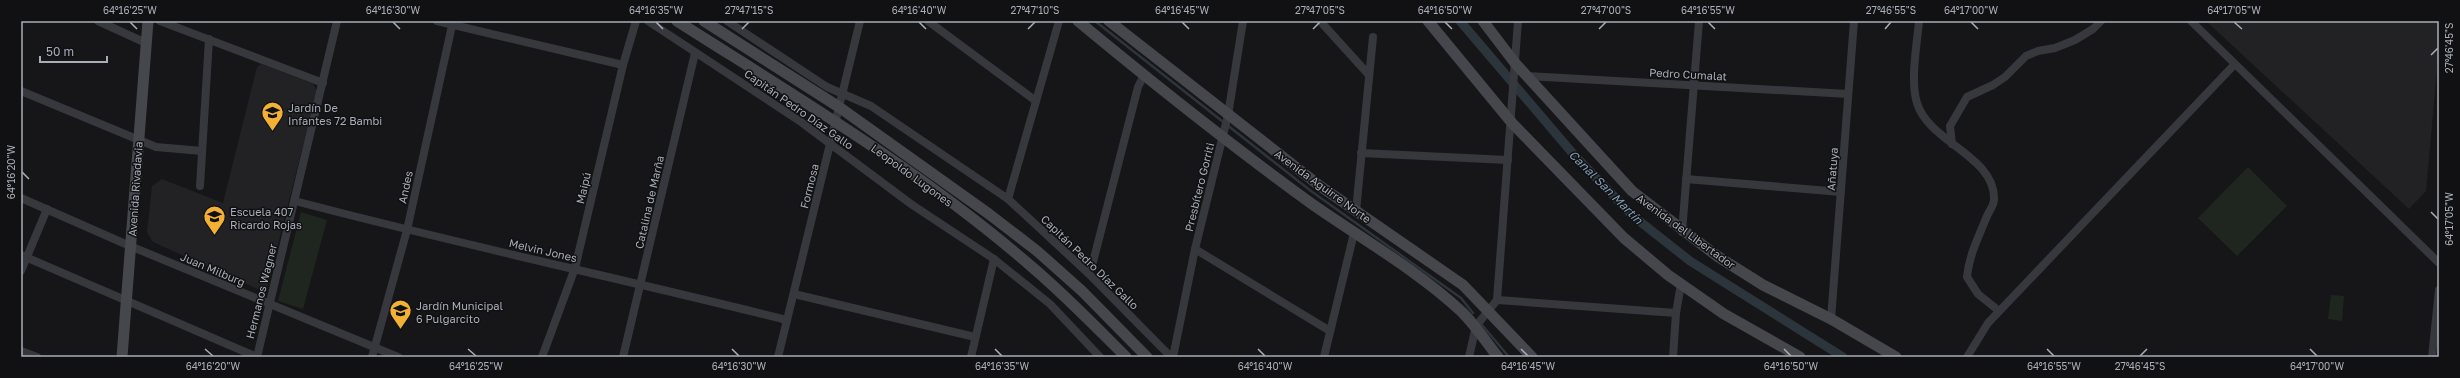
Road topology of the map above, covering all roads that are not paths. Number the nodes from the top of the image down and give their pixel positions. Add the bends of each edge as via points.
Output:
1 (98, 21) edge
2 (148, 21) edge
3 (160, 21) edge
4 (338, 21) edge
5 (437, 21) edge
6 (636, 21) edge
7 (648, 21) edge
8 (677, 21) edge
9 (704, 21) edge
10 (727, 21) edge
11 (860, 21) edge
12 (928, 21) edge
13 (1059, 21) edge
14 (1078, 21) edge
15 (1109, 21) edge
16 (1243, 21) edge
17 (1320, 21) edge
18 (1428, 21) edge
19 (1483, 21) edge
20 (1518, 21) edge
21 (1699, 21) edge
22 (1854, 21) edge
23 (1919, 21) edge
24 (2101, 21) edge
25 (2191, 21) edge
26 (452, 23) edge
27 (1373, 37) dead end
28 (209, 39) junction
29 (146, 43) junction
30 (695, 53) junction
31 (1515, 63) junction
32 (623, 65) junction
33 (2234, 65) junction
34 (1144, 75) junction
35 (1369, 75) junction
36 (1527, 76) junction
37 (323, 83) junction
38 (1694, 85) junction
39 (21, 91) edge
40 (841, 94) junction
41 (1848, 94) junction
42 (1036, 102) junction
43 (839, 107) junction
44 (1227, 119) junction
45 (835, 122) junction
46 (1512, 123) junction
47 (1223, 134) junction
48 (139, 139) junction
49 (1952, 144) junction
50 (830, 145) junction
51 (202, 151) junction
52 (1361, 153) junction
53 (1508, 160) junction
54 (1686, 179) junction
55 (200, 186) dead end
56 (1841, 192) junction
57 (21, 198) edge
58 (1008, 199) junction
59 (295, 201) junction
60 (48, 209) junction
61 (1356, 211) junction
62 (407, 230) junction
63 (1682, 232) junction
64 (1354, 233) junction
65 (130, 246) junction
66 (1195, 249) junction
67 (24, 257) edge
68 (994, 259) junction
69 (2439, 263) edge
70 (576, 268) junction
71 (21, 271) edge
72 (1088, 273) junction
73 (641, 283) junction
74 (1681, 284) junction
75 (2439, 290) edge
76 (794, 294) junction
77 (1497, 300) junction
78 (126, 301) junction
79 (270, 304) junction
80 (1490, 311) junction
81 (1999, 311) junction
82 (1676, 313) junction
83 (1831, 319) junction
84 (787, 320) junction
85 (1476, 326) junction
86 (1330, 331) junction
87 (2437, 332) edge
88 (975, 337) junction
89 (374, 348) junction
90 (21, 351) edge
91 (37, 357) edge
92 (122, 357) edge
93 (257, 357) edge
94 (372, 357) edge
95 (398, 357) edge
96 (542, 357) edge
97 (623, 357) edge
98 (778, 357) edge
99 (971, 357) edge
100 (1100, 357) edge
101 (1126, 357) edge
102 (1147, 357) edge
103 (1172, 357) edge
104 (1324, 357) edge
105 (1469, 357) edge
106 (1498, 357) edge
107 (1532, 357) edge
108 (1673, 357) edge
109 (1800, 357) edge
110 (1896, 357) edge
111 (1967, 357) edge
112 (2432, 357) edge

1 - 29 street
2 - 29 main road, Avenida Rivadavia
3 - 28 street
4 - 37 street, Hermanos Wagner
5 - 26 street
6 - 32 street, Maipú
7 - 30 street, Capitán Pedro Díaz Gallo
8 - 45 main road, Leopoldo Lugones
9 - 43 main road, Leopoldo Lugones
10 - 40 street, Capitán Pedro Díaz Gallo
11 - 40 street, Formosa
12 - 42 street
13 - 42 street
14 - 34 main road, Avenida Aguirre Norte
15 - 44 main road, Avenida Aguirre Norte
16 - 44 street, Presbítero Gorriti
17 - 35 street
18 - 46 main road
19 - 31 main road, Avenida del Libertador
20 - 31 street
21 - 38 street
22 - 41 street, Añatuya
23 - 49 street via 1914,92 1917,104 1930,125
24 - 49 street via 2075,40 2026,56 2005,77 1967,97 1950,126
25 - 33 street
26 - 32 street
26 - 62 street, Andes
27 - 35 street
28 - 37 street
28 - 51 street
29 - 48 main road, Avenida Rivadavia
30 - 50 street, Capitán Pedro Díaz Gallo via 748,86
30 - 73 street, Catalina de Marña
31 - 36 main road, Avenida del Libertador
31 - 46 street
32 - 70 street, Maipú
33 - 69 street
33 - 81 street
34 - 47 main road, Avenida Aguirre Norte
34 - 72 street via 1138,87
35 - 52 street
36 - 38 street, Pedro Cumalat
36 - 63 main road, Avenida del Libertador via 1632,191
37 - 59 street, Hermanos Wagner
38 - 41 street, Pedro Cumalat
38 - 54 street
39 - 48 street
40 - 43 street, Formosa
40 - 58 street, Capitán Pedro Díaz Gallo via 871,106
41 - 56 street, Añatuya
42 - 58 street
43 - 45 street, Formosa
43 - 102 main road, Leopoldo Lugones via 899,148 1037,251 1082,291
44 - 47 street, Presbítero Gorriti
44 - 61 main road, Avenida Aguirre Norte
45 - 50 street, Formosa
45 - 101 main road, Leopoldo Lugones via 964,213 1032,266
46 - 53 street
46 - 74 main road via 1624,238
47 - 64 main road, Avenida Aguirre Norte
47 - 66 street, Presbítero Gorriti
48 - 51 street via 156,147
48 - 65 main road, Avenida Rivadavia
49 - 81 street via 1986,172 1992,184 1995,201 1969,261 1967,277 1978,294
50 - 68 street, Capitán Pedro Díaz Gallo via 911,204
50 - 76 street, Formosa
51 - 55 street
52 - 53 street
52 - 61 street
53 - 77 street
54 - 56 street
54 - 63 street
56 - 83 street, Añatuya
57 - 60 street, Juan Milburg
58 - 72 street, Capitán Pedro Díaz Gallo
59 - 62 street, Melvin Jones
59 - 79 street, Hermanos Wagner
60 - 65 street, Juan Milburg
60 - 67 street
61 - 80 main road, Avenida Aguirre Norte via 1462,285
62 - 70 street, Melvin Jones
62 - 89 street, Andes
63 - 83 main road, Avenida del Libertador via 1763,285
64 - 85 main road, Avenida Aguirre Norte via 1423,281
64 - 86 street
65 - 78 main road, Avenida Rivadavia
65 - 79 street, Juan Milburg
66 - 86 street
66 - 103 street, Presbítero Gorriti
67 - 71 street
67 - 78 street
68 - 88 street
68 - 100 street, Capitán Pedro Díaz Gallo via 1050,304
70 - 73 street, Melvin Jones
70 - 96 street, Maipú
72 - 103 street, Capitán Pedro Díaz Gallo
73 - 84 street, Melvin Jones
73 - 97 street, Catalina de Marña
74 - 82 street
74 - 109 main road via 1724,314
75 - 87 street
76 - 84 street, Formosa
76 - 88 street
77 - 80 street
77 - 82 street
78 - 92 main road, Avenida Rivadavia
78 - 93 street
79 - 89 street, Juan Milburg
79 - 93 street, Hermanos Wagner
80 - 85 street
80 - 107 main road, Avenida Aguirre Norte
81 - 111 street via 1979,335
82 - 108 street
83 - 110 main road, Avenida del Libertador
84 - 98 street, Formosa
85 - 105 street
85 - 106 main road, Avenida Aguirre Norte
86 - 104 street
87 - 112 street
88 - 99 street
89 - 94 street, Andes
89 - 95 street, Juan Milburg
90 - 91 street

